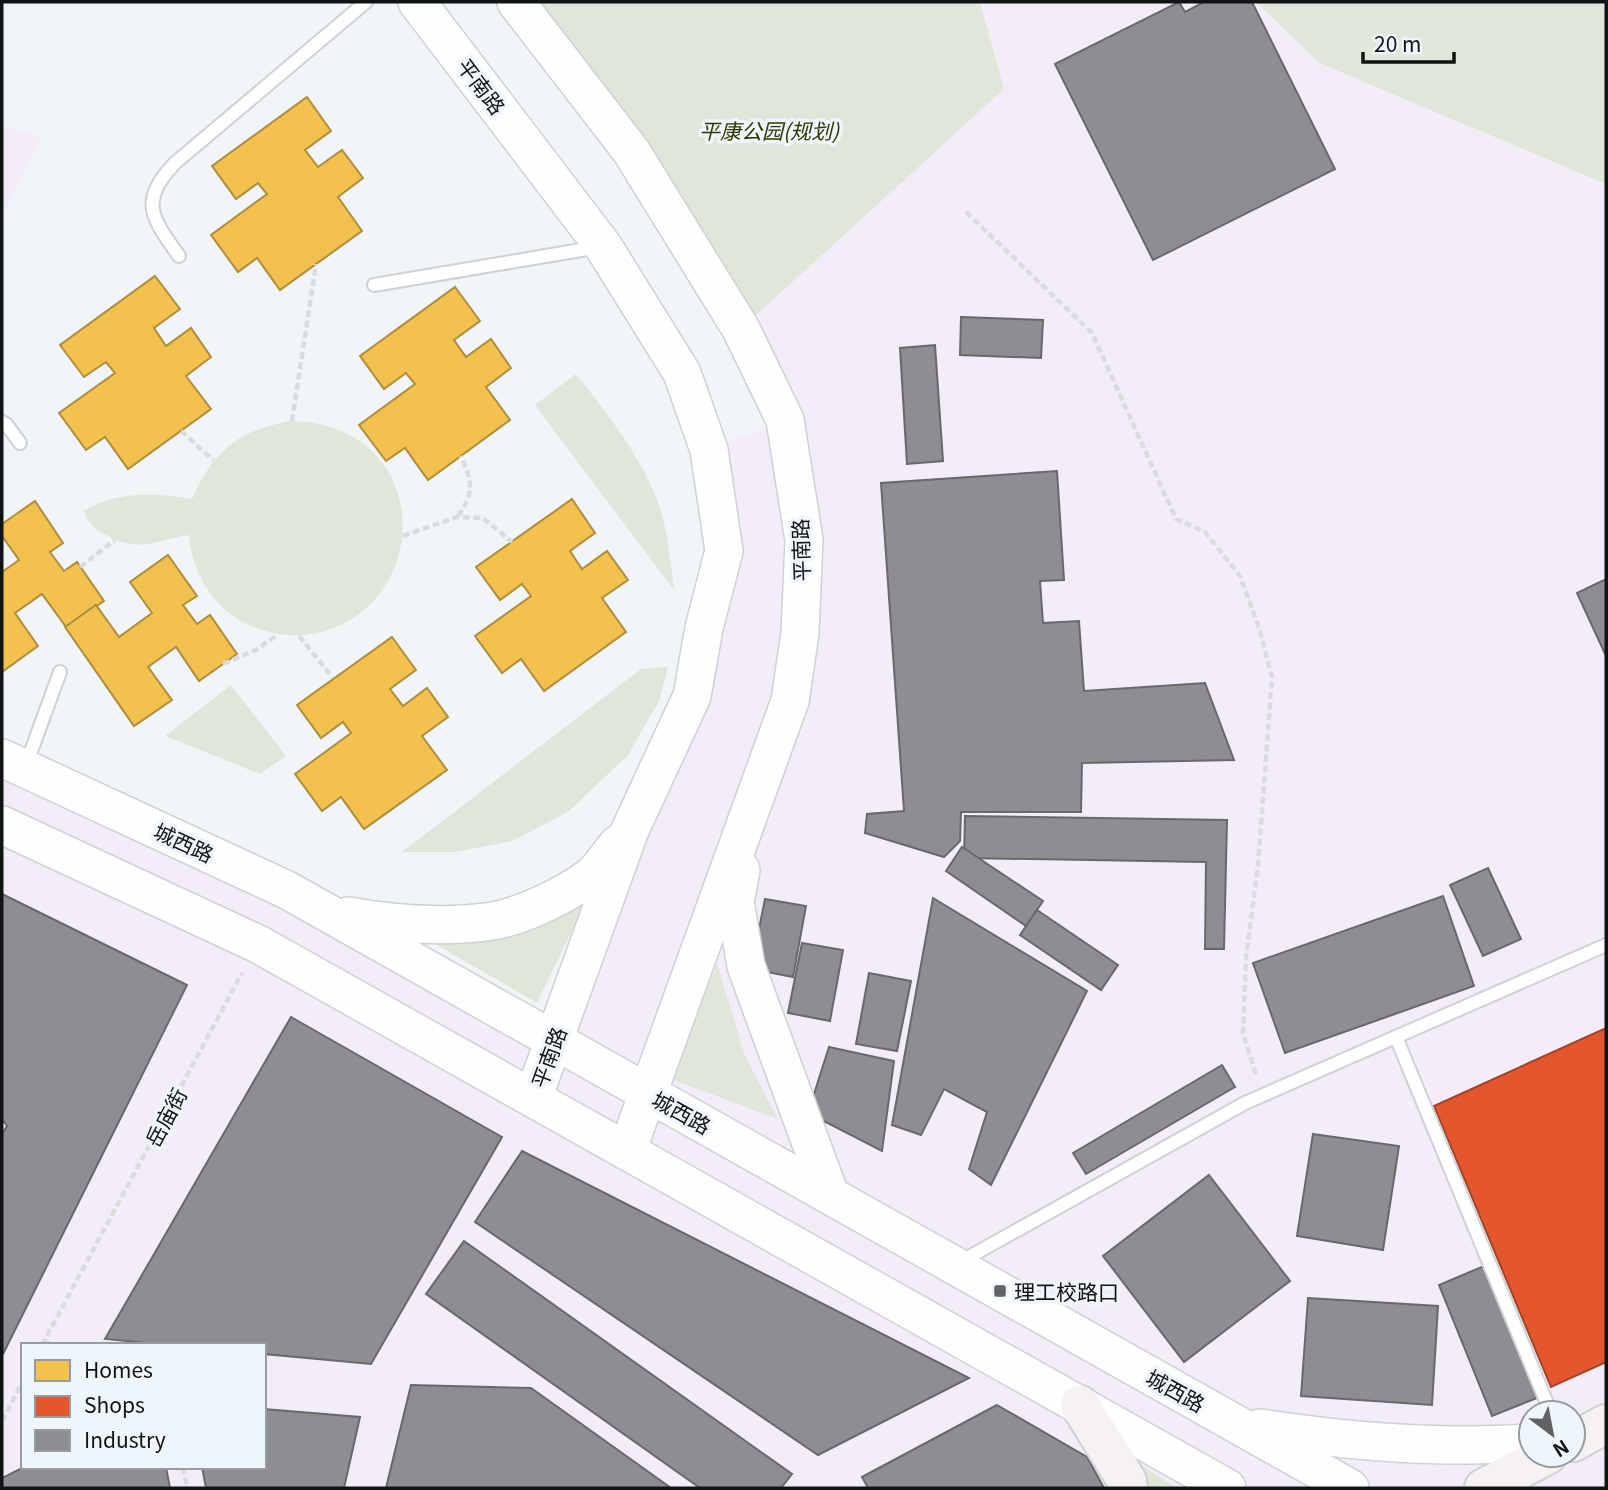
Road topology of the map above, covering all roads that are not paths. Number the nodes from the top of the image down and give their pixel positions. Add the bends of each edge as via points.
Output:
1 (366, 2) edge
2 (416, 2) edge
3 (516, 2) edge
4 (603, 246) junction
5 (179, 256) dead end
6 (374, 285) dead end
7 (2, 422) edge
8 (20, 443) dead end
9 (60, 672) dead end
10 (13, 764) edge
11 (756, 796) junction
12 (2, 825) edge
13 (629, 830) junction
14 (328, 913) junction
15 (1606, 945) edge
16 (1396, 1037) junction
17 (554, 1040) junction
18 (647, 1093) junction
19 (533, 1098) junction
20 (627, 1151) junction
21 (830, 1195) junction
22 (954, 1265) junction
23 (1555, 1399) edge
24 (1080, 1405) junction
25 (1239, 1425) junction
26 (1517, 1443) edge
27 (1517, 1468) edge
28 (1128, 1488) edge
29 (1227, 1488) edge
30 (1350, 1488) edge
31 (1484, 1488) edge

1 - 5 lane via 161,178 152,198 155,222
2 - 4 main road, 平南路
3 - 11 main road, 平南路 via 631,151 741,328 785,421 804,540 800,633 790,701
4 - 6 lane
4 - 13 main road, 平南路 via 682,373 709,450 724,551 692,696
7 - 8 lane
9 - 10 lane
10 - 14 main road, 城西路
11 - 18 main road, 平南路
11 - 21 main road via 735,902 746,966
12 - 19 main road via 258,944
13 - 14 main road via 592,876 538,906 494,921 377,921
13 - 17 main road, 平南路
14 - 17 main road, 城西路
15 - 16 lane
16 - 22 lane via 1262,1096
16 - 23 lane
17 - 18 main road, 城西路
17 - 19 main road, 平南路
18 - 20 main road, 平南路
18 - 21 main road, 城西路
19 - 20 main road
20 - 24 main road
21 - 22 main road, 城西路
22 - 25 main road, 城西路
24 - 28 highway
24 - 29 main road
25 - 26 main road via 1336,1440
25 - 30 main road, 城西路
27 - 31 highway

